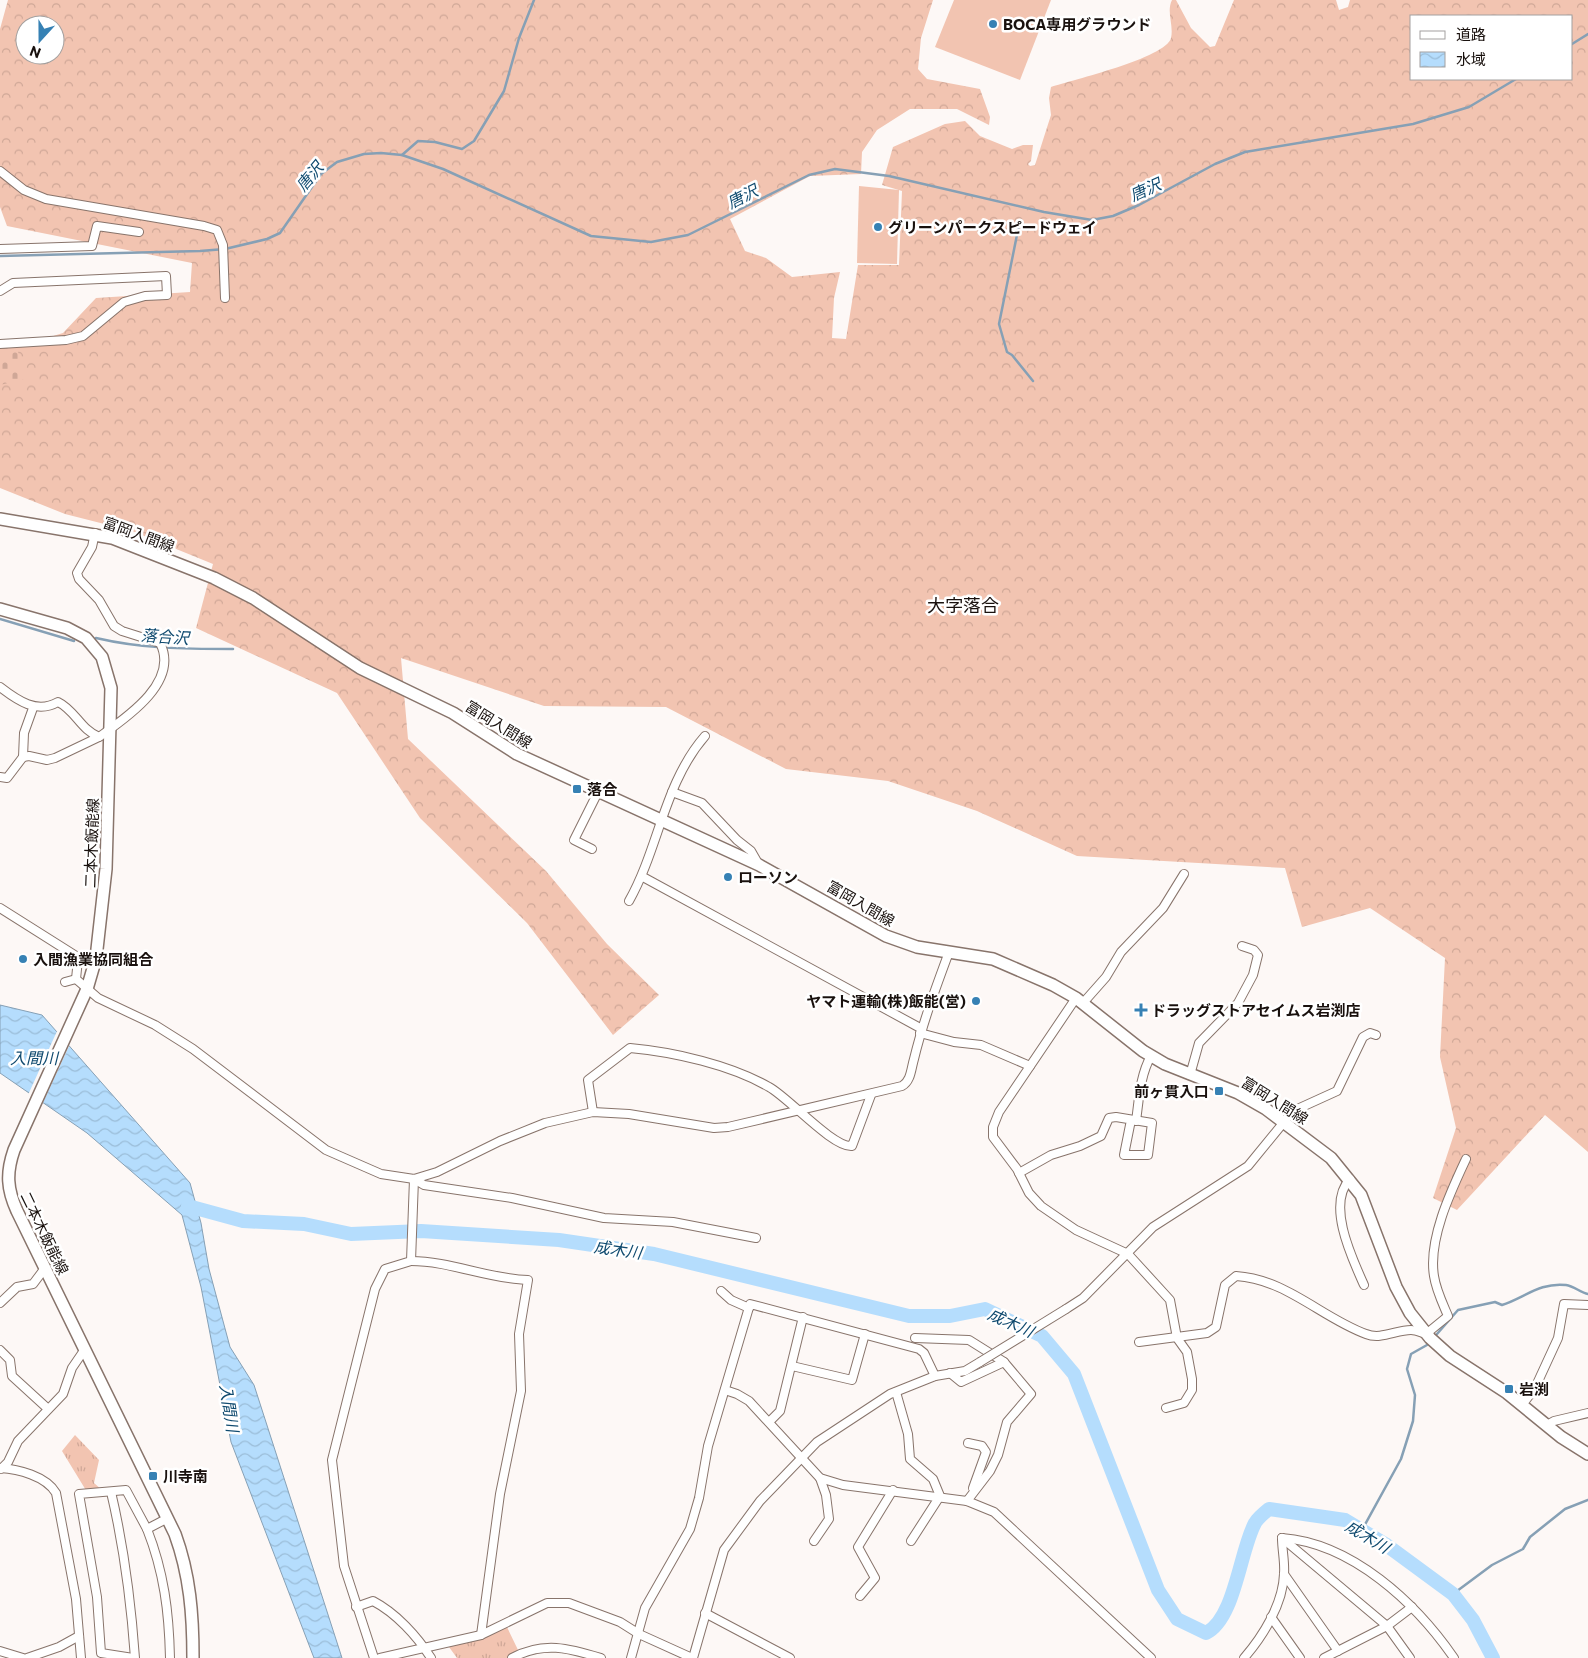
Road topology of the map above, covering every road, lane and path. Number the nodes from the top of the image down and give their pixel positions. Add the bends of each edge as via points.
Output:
1 (0, 171) edge
2 (139, 232) dead end
3 (0, 249) edge
4 (0, 291) edge
5 (225, 298) dead end
6 (0, 344) edge
7 (0, 519) edge
8 (95, 533) junction
9 (0, 609) edge
10 (0, 687) edge
11 (33, 708) junction
12 (110, 729) junction
13 (705, 736) dead end
14 (99, 737) junction
15 (23, 757) junction
16 (0, 777) edge
17 (598, 792) junction
18 (672, 792) junction
19 (660, 820) junction
20 (592, 849) dead end
21 (759, 865) junction
22 (1184, 874) dead end
23 (643, 877) junction
24 (629, 900) dead end
25 (0, 908) edge
26 (1242, 946) dead end
27 (949, 952) junction
28 (76, 979) junction
29 (65, 982) dead end
30 (85, 993) junction
31 (1080, 1000) junction
32 (921, 1031) junction
33 (1376, 1035) dead end
34 (1151, 1056) junction
35 (1030, 1066) junction
36 (1190, 1075) junction
37 (871, 1095) junction
38 (800, 1111) junction
39 (593, 1112) junction
40 (1283, 1120) junction
41 (1134, 1121) junction
42 (1466, 1159) dead end
43 (1019, 1173) junction
44 (414, 1179) junction
45 (1350, 1179) junction
46 (4, 1182) edge
47 (756, 1238) dead end
48 (1128, 1254) junction
49 (411, 1261) junction
50 (45, 1268) junction
51 (1364, 1285) dead end
52 (721, 1291) dead end
53 (0, 1302) edge
54 (1588, 1305) edge
55 (749, 1308) junction
56 (803, 1317) junction
57 (866, 1334) junction
58 (1426, 1334) junction
59 (915, 1338) dead end
60 (1177, 1338) junction
61 (1139, 1342) dead end
62 (85, 1349) junction
63 (0, 1350) edge
64 (1004, 1362) junction
65 (792, 1366) junction
66 (950, 1373) junction
67 (935, 1376) junction
68 (725, 1390) junction
69 (896, 1392) junction
70 (1522, 1405) junction
71 (47, 1408) junction
72 (1166, 1408) dead end
73 (1588, 1413) edge
74 (769, 1422) junction
75 (1547, 1425) junction
76 (968, 1444) dead end
77 (1588, 1454) edge
78 (802, 1459) junction
79 (1, 1469) edge
80 (820, 1478) junction
81 (893, 1490) junction
82 (111, 1492) junction
83 (940, 1496) junction
84 (967, 1501) junction
85 (168, 1518) junction
86 (147, 1529) junction
87 (1282, 1538) junction
88 (814, 1541) dead end
89 (911, 1541) dead end
90 (1284, 1574) junction
91 (860, 1596) dead end
92 (356, 1607) junction
93 (1412, 1607) junction
94 (705, 1613) junction
95 (1271, 1617) junction
96 (1387, 1626) junction
97 (639, 1634) junction
98 (481, 1635) junction
99 (79, 1636) junction
100 (424, 1648) junction
101 (0, 1651) edge
102 (1338, 1651) junction
103 (1146, 1656) edge
104 (24, 1658) edge
105 (81, 1658) edge
106 (134, 1658) edge
107 (170, 1658) edge
108 (194, 1658) edge
109 (374, 1658) edge
110 (380, 1658) edge
111 (431, 1658) edge
112 (512, 1658) edge
113 (601, 1658) edge
114 (631, 1658) edge
115 (692, 1658) edge
116 (790, 1658) edge
117 (1244, 1658) edge
118 (1300, 1658) edge
119 (1324, 1658) edge
120 (1410, 1658) edge
121 (1454, 1658) edge

1 - 5 street via 24,190 46,199 217,230 223,245
2 - 3 street via 97,226 92,246
4 - 6 street via 13,283 166,276 167,295 145,296 124,302 83,336
7 - 8 main road, 富岡入間線
8 - 12 street via 92,547 77,573 79,579 98,600 114,626 160,643 165,660 148,699
8 - 17 main road, 富岡入間線 via 214,578 245,594 360,668 453,713 517,754
9 - 12 main road, 二本木飯能線 via 67,628 93,645 102,657 110,680
10 - 11 street
11 - 14 street via 49,707 58,702 67,707 90,733
11 - 15 street via 24,733
12 - 14 street
12 - 30 main road, 二本木飯能線 via 104,894 96,958
13 - 18 street via 692,751
14 - 15 street via 55,758
15 - 16 street via 7,778
17 - 19 main road, 富岡入間線
17 - 20 street via 574,840
18 - 19 street
18 - 21 street via 702,803 752,851
19 - 21 main road, 富岡入間線
19 - 23 street
21 - 27 main road, 富岡入間線 via 809,890 886,936 917,947
22 - 31 street via 1163,908 1121,952 1106,977
23 - 24 street
23 - 32 street
25 - 28 street via 76,956
26 - 36 street via 1258,955 1253,975 1238,1004 1199,1043
27 - 31 main road, 富岡入間線 via 993,959 1053,984
27 - 32 street
28 - 29 street
28 - 30 street
30 - 44 street via 155,1025 188,1045 326,1150 381,1174
30 - 46 main road, 二本木飯能線 via 28,1116
31 - 34 main road, 富岡入間線
31 - 35 street
32 - 35 street via 954,1042 981,1044
32 - 37 street via 906,1084
33 - 40 street via 1370,1033 1364,1037 1337,1091 1293,1110
34 - 36 main road, 富岡入間線
34 - 41 street
35 - 43 street via 999,1112 994,1127 993,1137
36 - 40 main road, 富岡入間線 via 1238,1093
37 - 38 street
37 - 38 street via 852,1146 826,1134
38 - 39 street via 714,1128 629,1114
38 - 39 street via 770,1087 712,1064 654,1050 630,1048 588,1080
39 - 44 street via 545,1123
40 - 45 main road, 富岡入間線 via 1331,1158
40 - 48 street via 1248,1166 1153,1227
41 - 41 street via 1124,1155 1148,1156 1152,1123
41 - 43 street via 1116,1116 1109,1118 1100,1136 1045,1158
42 - 58 street via 1449,1195 1436,1241 1434,1276 1448,1316
43 - 48 street via 1029,1193 1049,1212 1076,1230
44 - 47 street via 424,1185 512,1198 604,1218 674,1222
44 - 49 street
45 - 51 street via 1344,1185 1341,1201 1343,1235
45 - 58 main road, 富岡入間線 via 1367,1207 1396,1287
46 - 50 main road, 二本木飯能線
48 - 60 street via 1170,1300
48 - 66 street, bridge via 1083,1298 965,1371
49 - 92 street via 385,1269 375,1289 332,1460 341,1554
49 - 98 street via 428,1261 505,1279 528,1280 519,1334 521,1391 500,1494
50 - 53 street via 33,1284 16,1287
50 - 62 main road, 二本木飯能線
52 - 55 street via 731,1300
54 - 70 street via 1564,1304 1558,1338 1535,1388
55 - 56 street via 750,1304
55 - 68 street
56 - 57 street
56 - 65 street
57 - 65 street via 852,1380
57 - 67 street via 919,1349
58 - 60 street via 1412,1330 1376,1337 1365,1334 1300,1297 1250,1277 1236,1276 1225,1285 1216,1327 1207,1333
58 - 70 main road, 富岡入間線 via 1441,1349
59 - 64 street via 969,1340
60 - 61 street
60 - 72 street via 1188,1352 1192,1390 1184,1403
62 - 71 street via 72,1368 63,1394
62 - 85 main road, 二本木飯能線
63 - 71 street via 10,1360 12,1376
64 - 66 street via 961,1382
64 - 84 street via 1031,1394 1007,1422 990,1471
65 - 74 street via 780,1411
66 - 67 street
67 - 69 street
68 - 74 street via 749,1401
68 - 97 street via 708,1446 690,1529 645,1608
69 - 78 street via 817,1442
69 - 83 street via 908,1434 910,1459 933,1479
70 - 75 main road, 富岡入間線
71 - 79 street via 18,1441
73 - 75 street
74 - 78 street
75 - 77 main road, 富岡入間線
76 - 84 street via 982,1446 986,1452
78 - 80 street
78 - 94 street via 760,1501 724,1550
79 - 99 street via 13,1469 40,1479 50,1484 56,1493 76,1599
80 - 81 street via 843,1485
80 - 88 street via 829,1519
81 - 83 street
81 - 91 street via 858,1547 875,1578
82 - 86 street via 126,1490
82 - 106 street via 132,1604
82 - 106 street via 80,1494 101,1653
83 - 84 street
83 - 89 street
84 - 103 street via 998,1514
85 - 86 street
85 - 108 main road, 二本木飯能線 via 183,1556 189,1584
86 - 107 street via 167,1601
87 - 90 street
87 - 93 street via 1298,1539 1360,1565
87 - 96 street
90 - 95 street
90 - 102 street
92 - 100 street via 373,1602 385,1607
92 - 109 street
93 - 96 street
93 - 121 street
94 - 115 street
94 - 116 street
95 - 117 street via 1259,1641
95 - 118 street
96 - 102 street
96 - 120 street
97 - 98 street via 620,1622 569,1603 547,1603
97 - 114 street
97 - 115 street
98 - 100 street
99 - 104 street via 59,1647
99 - 105 street
100 - 110 street
100 - 111 street
101 - 104 street
102 - 119 street
112 - 113 street via 528,1649 546,1647

